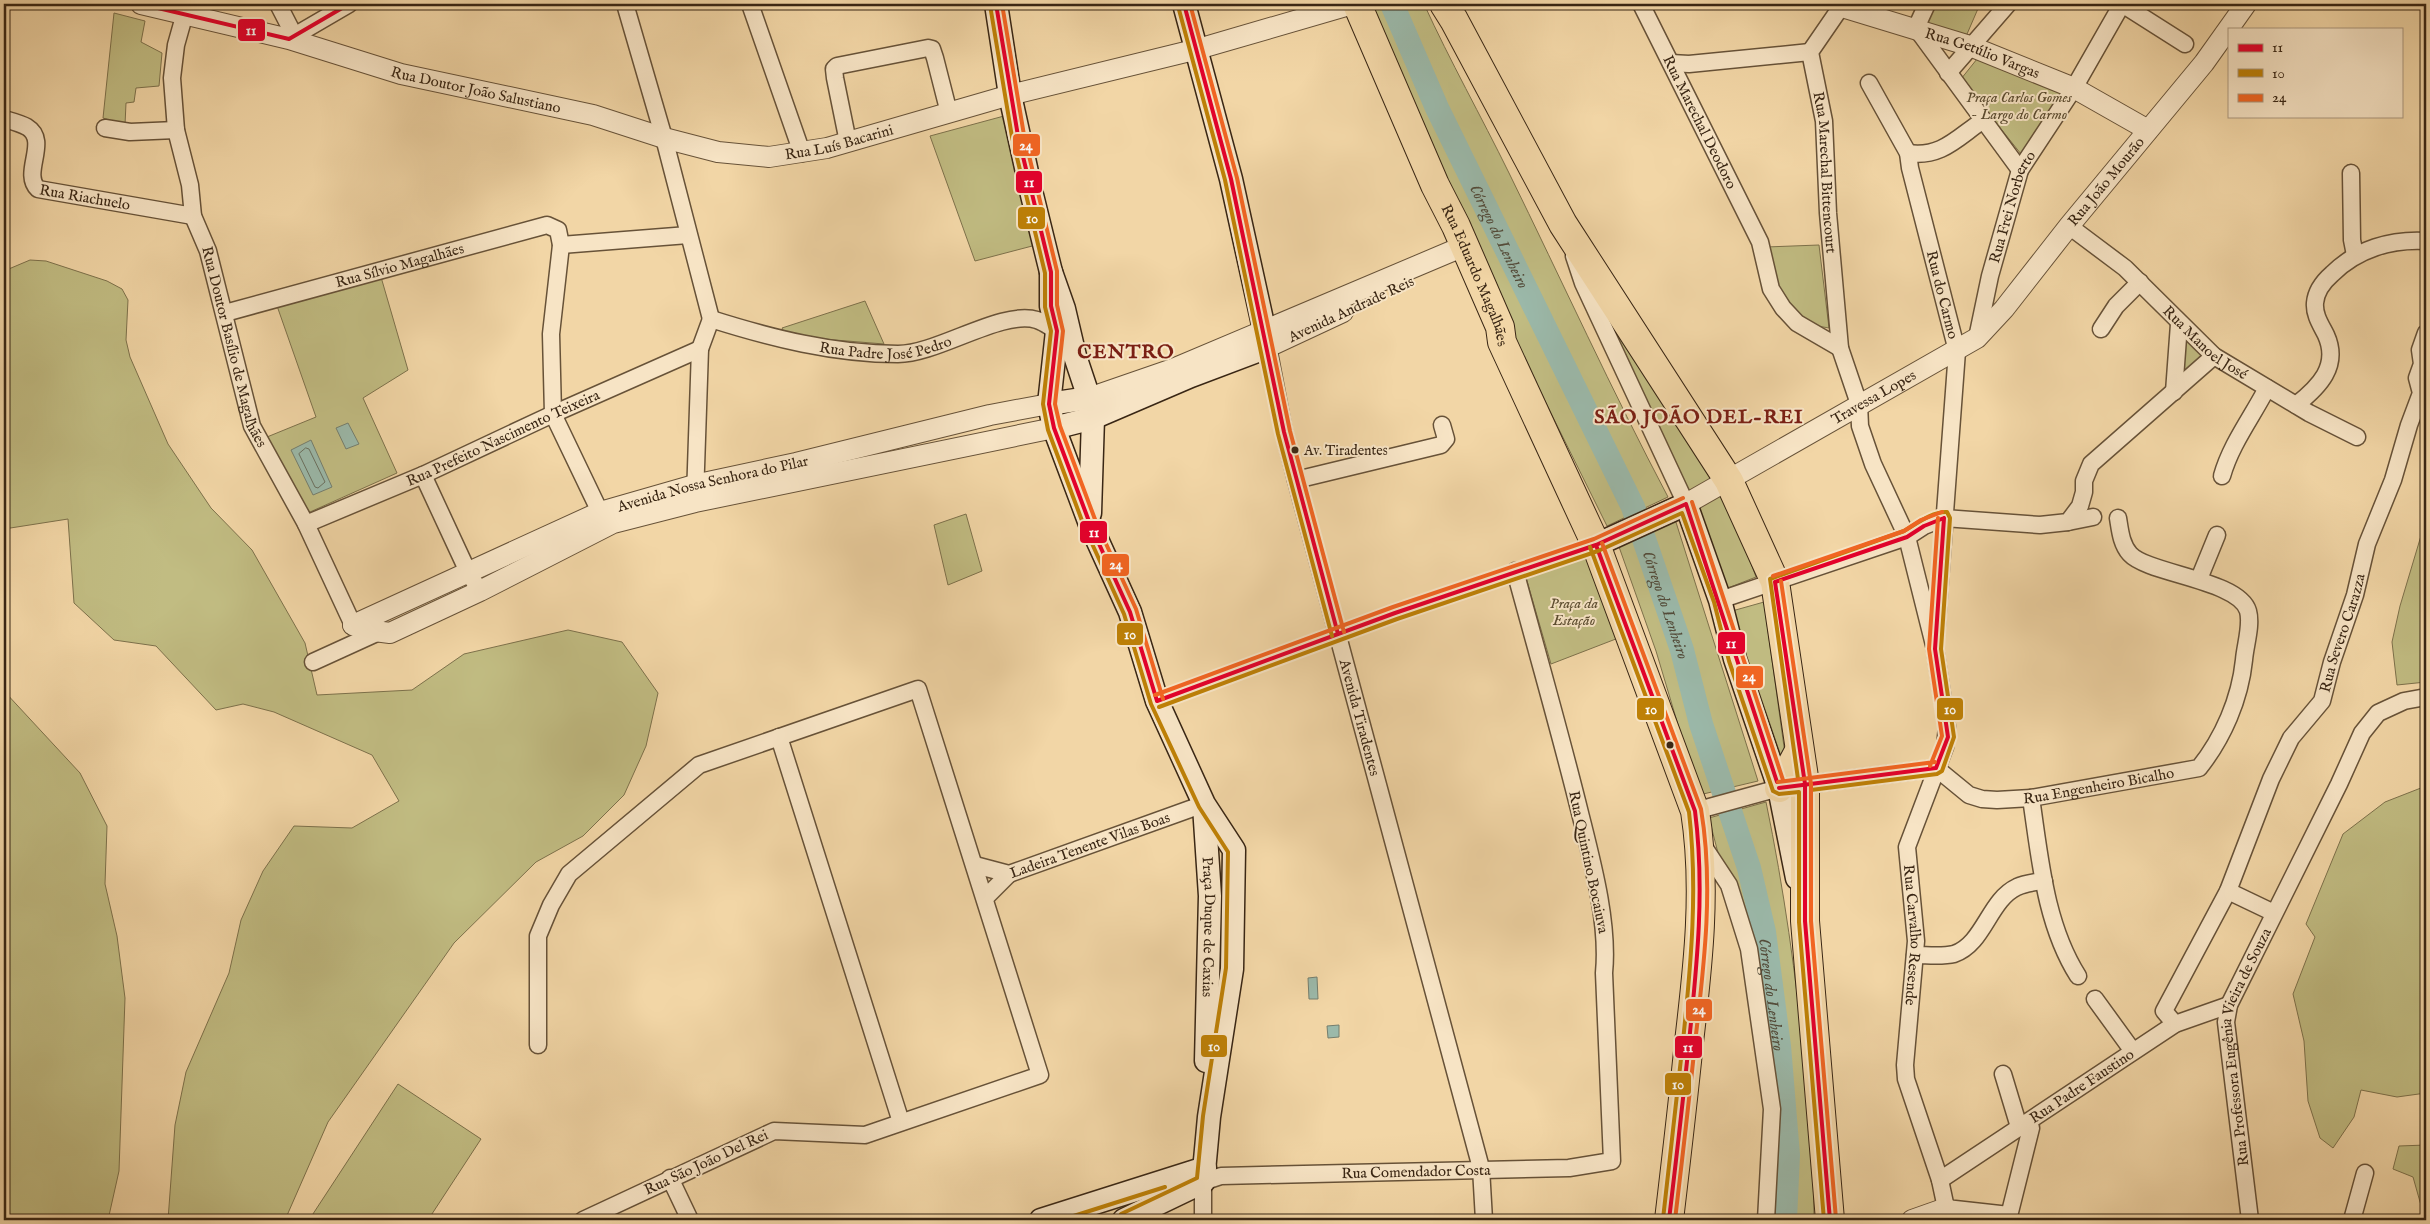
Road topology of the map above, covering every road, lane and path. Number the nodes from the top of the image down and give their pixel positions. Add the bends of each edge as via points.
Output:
1 (141, 4) edge
2 (278, 4) edge
3 (349, 4) edge
4 (625, 4) edge
5 (750, 4) edge
6 (996, 4) edge
7 (1184, 4) edge
8 (1355, 4) edge
9 (1444, 4) edge
10 (1642, 4) edge
11 (1927, 4) edge
12 (2008, 4) edge
13 (2122, 4) edge
14 (2246, 4) edge
15 (1841, 5) edge
16 (185, 13) junction
17 (1916, 28) junction
18 (2229, 28) edge
19 (2228, 30) edge
20 (292, 38) junction
21 (2185, 44) dead end
22 (1970, 46) junction
23 (1198, 49) junction
24 (1810, 52) junction
25 (1671, 63) junction
26 (1948, 73) junction
27 (1869, 83) dead end
28 (2074, 88) junction
29 (1010, 95) junction
30 (949, 113) junction
31 (4, 119) edge
32 (1982, 121) junction
33 (105, 128) dead end
34 (176, 130) junction
35 (2148, 130) junction
36 (664, 138) junction
37 (848, 142) junction
38 (802, 153) junction
39 (1908, 153) junction
40 (2020, 170) junction
41 (2350, 173) dead end
42 (193, 216) junction
43 (1563, 224) junction
44 (2069, 226) junction
45 (688, 235) junction
46 (2426, 241) edge
47 (561, 245) junction
48 (1466, 251) junction
49 (2356, 255) junction
50 (1051, 272) junction
51 (2140, 282) junction
52 (225, 313) junction
53 (711, 319) junction
54 (2179, 324) junction
55 (2101, 329) dead end
56 (1057, 331) junction
57 (2426, 333) edge
58 (1977, 338) junction
59 (1266, 339) junction
60 (1840, 348) junction
61 (700, 349) junction
62 (1957, 351) junction
63 (1075, 356) junction
64 (2214, 356) junction
65 (2267, 388) junction
66 (2174, 392) junction
67 (1049, 404) junction
68 (1859, 404) junction
69 (2296, 405) junction
70 (1091, 408) junction
71 (553, 414) junction
72 (1442, 425) dead end
73 (1054, 428) junction
74 (2357, 437) dead end
75 (423, 475) junction
76 (2222, 476) dead end
77 (1296, 480) junction
78 (1729, 482) junction
79 (695, 494) junction
80 (1682, 506) junction
81 (2093, 517) dead end
82 (607, 518) junction
83 (1944, 518) junction
84 (2118, 518) dead end
85 (2068, 522) junction
86 (306, 524) junction
87 (1090, 524) junction
88 (2217, 536) dead end
89 (1907, 537) junction
90 (1607, 540) junction
91 (1515, 571) junction
92 (468, 572) junction
93 (2199, 579) junction
94 (1775, 582) junction
95 (480, 591) junction
96 (1720, 600) junction
97 (353, 625) junction
98 (385, 632) junction
99 (1338, 634) junction
100 (1935, 649) junction
101 (313, 662) dead end
102 (2426, 698) edge
103 (1157, 701) junction
104 (779, 737) junction
105 (1936, 768) junction
106 (1786, 787) junction
107 (2031, 798) junction
108 (1204, 804) junction
109 (1705, 808) junction
110 (1699, 840) junction
111 (975, 865) junction
112 (1009, 874) junction
113 (2044, 881) junction
114 (2228, 891) junction
115 (985, 898) junction
116 (2274, 913) junction
117 (1915, 955) junction
118 (2078, 976) dead end
119 (2095, 999) dead end
120 (2229, 1005) junction
121 (2175, 1024) junction
122 (538, 1045) dead end
123 (2132, 1050) junction
124 (2004, 1074) dead end
125 (902, 1122) junction
126 (2019, 1127) junction
127 (1612, 1161) joint
128 (1481, 1168) junction
129 (2365, 1173) dead end
130 (1210, 1176) junction
131 (670, 1178) junction
132 (1940, 1180) junction
133 (1949, 1214) edge
134 (2008, 1218) edge
135 (1048, 1219) edge
136 (583, 1220) edge
137 (690, 1220) edge
138 (1124, 1220) edge
139 (1204, 1220) edge
140 (1484, 1220) edge
141 (1670, 1220) edge
142 (1766, 1220) edge
143 (1830, 1220) edge
144 (1912, 1220) edge
145 (2250, 1220) edge
146 (2352, 1220) edge

1 - 16 street, Rua Doutor João Salustiano
2 - 20 street
3 - 20 street
4 - 36 street
5 - 38 street
6 - 29 main road
7 - 23 main road, Avenida Tiradentes
8 - 23 street, Rua Luís Bacarini
8 - 48 highway, Rua Eduardo Magalhães
9 - 43 highway
10 - 25 street, Rua Marechal Deodoro
11 - 17 street
12 - 22 street
13 - 21 street
13 - 28 street, Rua Frei Norberto
14 - 18 street, Rua João Mourão
15 - 17 street, Rua Getúlio Vargas
15 - 24 street
16 - 20 street, Rua Doutor João Salustiano
16 - 34 street, Rua Doutor Basílio de Magalhães via 172,78
17 - 22 street, Rua Getúlio Vargas
17 - 26 street
19 - 35 street, Rua João Mourão via 2204,64
20 - 36 street, Rua Doutor João Salustiano via 401,74 593,115
22 - 26 street
22 - 28 street, Rua Getúlio Vargas
23 - 29 street, Rua Luís Bacarini
23 - 59 main road, Avenida Tiradentes
24 - 25 street
24 - 60 street, Rua Marechal Bittencourt via 1824,121
25 - 60 street, Rua Marechal Deodoro via 1760,242 1771,289 1797,324
26 - 32 street
27 - 39 street, Rua do Carmo
28 - 35 street, Rua Getúlio Vargas
28 - 40 street, Rua Frei Norberto
29 - 30 street, Rua Luís Bacarini
29 - 50 main road
30 - 37 street, Rua Luís Bacarini
30 - 37 street via 932,49 836,66 834,78
31 - 42 street, Rua Riachuelo via 26,126 37,140 32,181 38,189
32 - 39 street via 1931,154
32 - 40 street
33 - 34 street via 130,132
34 - 42 street, Rua Doutor Basílio de Magalhães via 190,185
35 - 44 street, Rua João Mourão
36 - 38 street, Rua Luís Bacarini via 718,152 760,157
36 - 45 street
37 - 38 street, Rua Luís Bacarini
39 - 62 street, Rua do Carmo
40 - 58 street, Rua Frei Norberto via 1990,276
41 - 49 street via 2352,240
42 - 52 street, Rua Doutor Basílio de Magalhães via 208,251
43 - 78 highway
43 - 80 street via 1582,283
44 - 51 street, Rua Manoel José
44 - 58 street, Rua João Mourão
45 - 47 street
45 - 53 street
46 - 49 street via 2399,242
47 - 52 street, Rua Sílvio Magalhães via 558,230 547,225
47 - 71 street via 551,334
48 - 59 street, Avenida Andrade Reis
48 - 90 highway, Rua Eduardo Magalhães via 1500,328 1502,342
49 - 69 street via 2326,279 2316,296 2315,309 2329,343 2331,358 2322,381
50 - 56 main road via 1050,306
50 - 63 main road
51 - 54 street, Rua Manoel José
51 - 55 street via 2116,306
52 - 86 street, Rua Doutor Basílio de Magalhães via 252,426
53 - 56 street, Rua Padre José Pedro via 820,348 898,354 926,350 966,333 1012,320 1038,320
53 - 61 street
54 - 64 street, Rua Manoel José
54 - 66 street
56 - 63 main road
56 - 67 main road, Praça Duque de Caxias
57 - 114 street, Rua Severo Carazza via 2420,350 2422,364 2417,378 2421,393 2393,480 2367,544 2355,595 2322,701 2291,738 2271,779
58 - 62 street, Rua João Mourão
59 - 70 main road, Avenida Andrade Reis via 1191,376
59 - 77 street, Avenida Tiradentes
60 - 68 street, Rua Marechal Bittencourt
61 - 71 street, Rua Prefeito Nascimento Teixeira
61 - 79 street
62 - 68 street, Travessa Lopes
62 - 83 street, Rua do Carmo
63 - 70 main road
64 - 65 street, Rua Manoel José
64 - 66 street
65 - 69 street, Rua Manoel José
65 - 76 street via 2250,422 2229,452
66 - 85 street via 2091,464 2080,506
67 - 70 main road, Avenida Nossa Senhora do Pilar
67 - 73 main road, Praça Duque de Caxias
67 - 79 street, Avenida Nossa Senhora do Pilar via 990,415 796,463
68 - 78 street, Travessa Lopes
68 - 89 street, Rua Marechal Bittencourt via 1860,426 1873,464
69 - 74 street, Rua Manoel José via 2323,422
70 - 73 main road, Avenida Nossa Senhora do Pilar
70 - 87 main road
71 - 75 street, Rua Prefeito Nascimento Teixeira
71 - 82 street
72 - 77 street via 1446,440 1442,445
73 - 79 street, Avenida Nossa Senhora do Pilar
73 - 87 main road, Praça Duque de Caxias
75 - 86 street, Rua Prefeito Nascimento Teixeira
75 - 92 street
77 - 99 street, Avenida Tiradentes
78 - 80 street, Travessa Lopes
78 - 94 highway
79 - 82 street, Avenida Nossa Senhora do Pilar
80 - 90 main road
80 - 96 main road
81 - 85 street
82 - 92 street, Avenida Nossa Senhora do Pilar
82 - 95 street, Avenida Nossa Senhora do Pilar
83 - 85 street via 2040,525
83 - 89 street
83 - 100 street, Rua do Carmo
84 - 93 street via 2126,549 2135,558
86 - 97 street, Rua Doutor Basílio de Magalhães
87 - 103 main road, Praça Duque de Caxias via 1130,612
88 - 93 street
89 - 94 street
89 - 100 street, Rua Marechal Bittencourt
90 - 91 street
90 - 109 highway, Rua Eduardo Magalhães
91 - 99 street
91 - 127 street, Rua Quintino Bocaiuva via 1565,750 1589,850 1607,948 1604,973
92 - 95 street
92 - 97 street, Avenida Nossa Senhora do Pilar
93 - 107 street, Rua Engenheiro Bicalho via 2234,597 2245,605 2248,613 2242,672 2214,750 2199,768
94 - 96 street
94 - 106 highway via 1799,751
95 - 98 street, Avenida Nossa Senhora do Pilar
96 - 106 main road via 1736,659
97 - 98 street
98 - 101 street
99 - 103 street
99 - 128 street, Avenida Tiradentes
100 - 105 street, Rua Carvalho Resende via 1948,734
102 - 116 street, Rua Professora Eugênia Vieira de Souza via 2404,701 2378,713 2362,733
103 - 108 main road, Praça Duque de Caxias
104 - 111 street via 918,689
104 - 122 street via 699,765 569,874 538,936
104 - 125 street
105 - 106 street
105 - 107 street, Rua Engenheiro Bicalho via 1974,797 1997,800
105 - 117 street, Rua Carvalho Resende via 1911,831 1906,854
106 - 109 street
106 - 143 highway via 1805,921
107 - 113 street
108 - 112 street, Ladeira Tenente Vilas Boas
108 - 130 main road, Praça Duque de Caxias via 1234,850 1232,968 1209,1117
109 - 110 highway, Rua Eduardo Magalhães
110 - 141 highway, Rua Eduardo Magalhães via 1699,942
110 - 142 street via 1729,885 1749,949 1772,1109
111 - 112 street, Ladeira Tenente Vilas Boas
111 - 115 street
112 - 115 street
113 - 117 street via 2020,886 2007,893 1970,944 1959,952
113 - 118 street via 2058,933
114 - 116 street
114 - 121 street, Rua Severo Carazza via 2164,1011
115 - 125 street via 1040,1075
116 - 120 street, Rua Professora Eugênia Vieira de Souza
117 - 132 street, Rua Carvalho Resende via 1905,1072 1908,1090
119 - 123 street
120 - 121 street, Rua Padre Faustino
120 - 145 street, Rua Professora Eugênia Vieira de Souza via 2226,1022
121 - 123 street, Rua Padre Faustino
123 - 126 street, Rua Padre Faustino
124 - 126 street
125 - 131 street, Rua São João Del Rei via 865,1135 774,1131
126 - 132 street, Rua Padre Faustino
126 - 134 street via 2031,1128
127 - 128 street, Rua Comendador Costa via 1569,1168
128 - 130 street, Rua Comendador Costa
128 - 140 street, Avenida Tiradentes
129 - 146 street
130 - 135 main road
130 - 138 main road
130 - 139 street
131 - 136 street, Rua São João Del Rei
131 - 137 street
132 - 133 street, Rua Carvalho Resende
133 - 134 street
133 - 144 street

